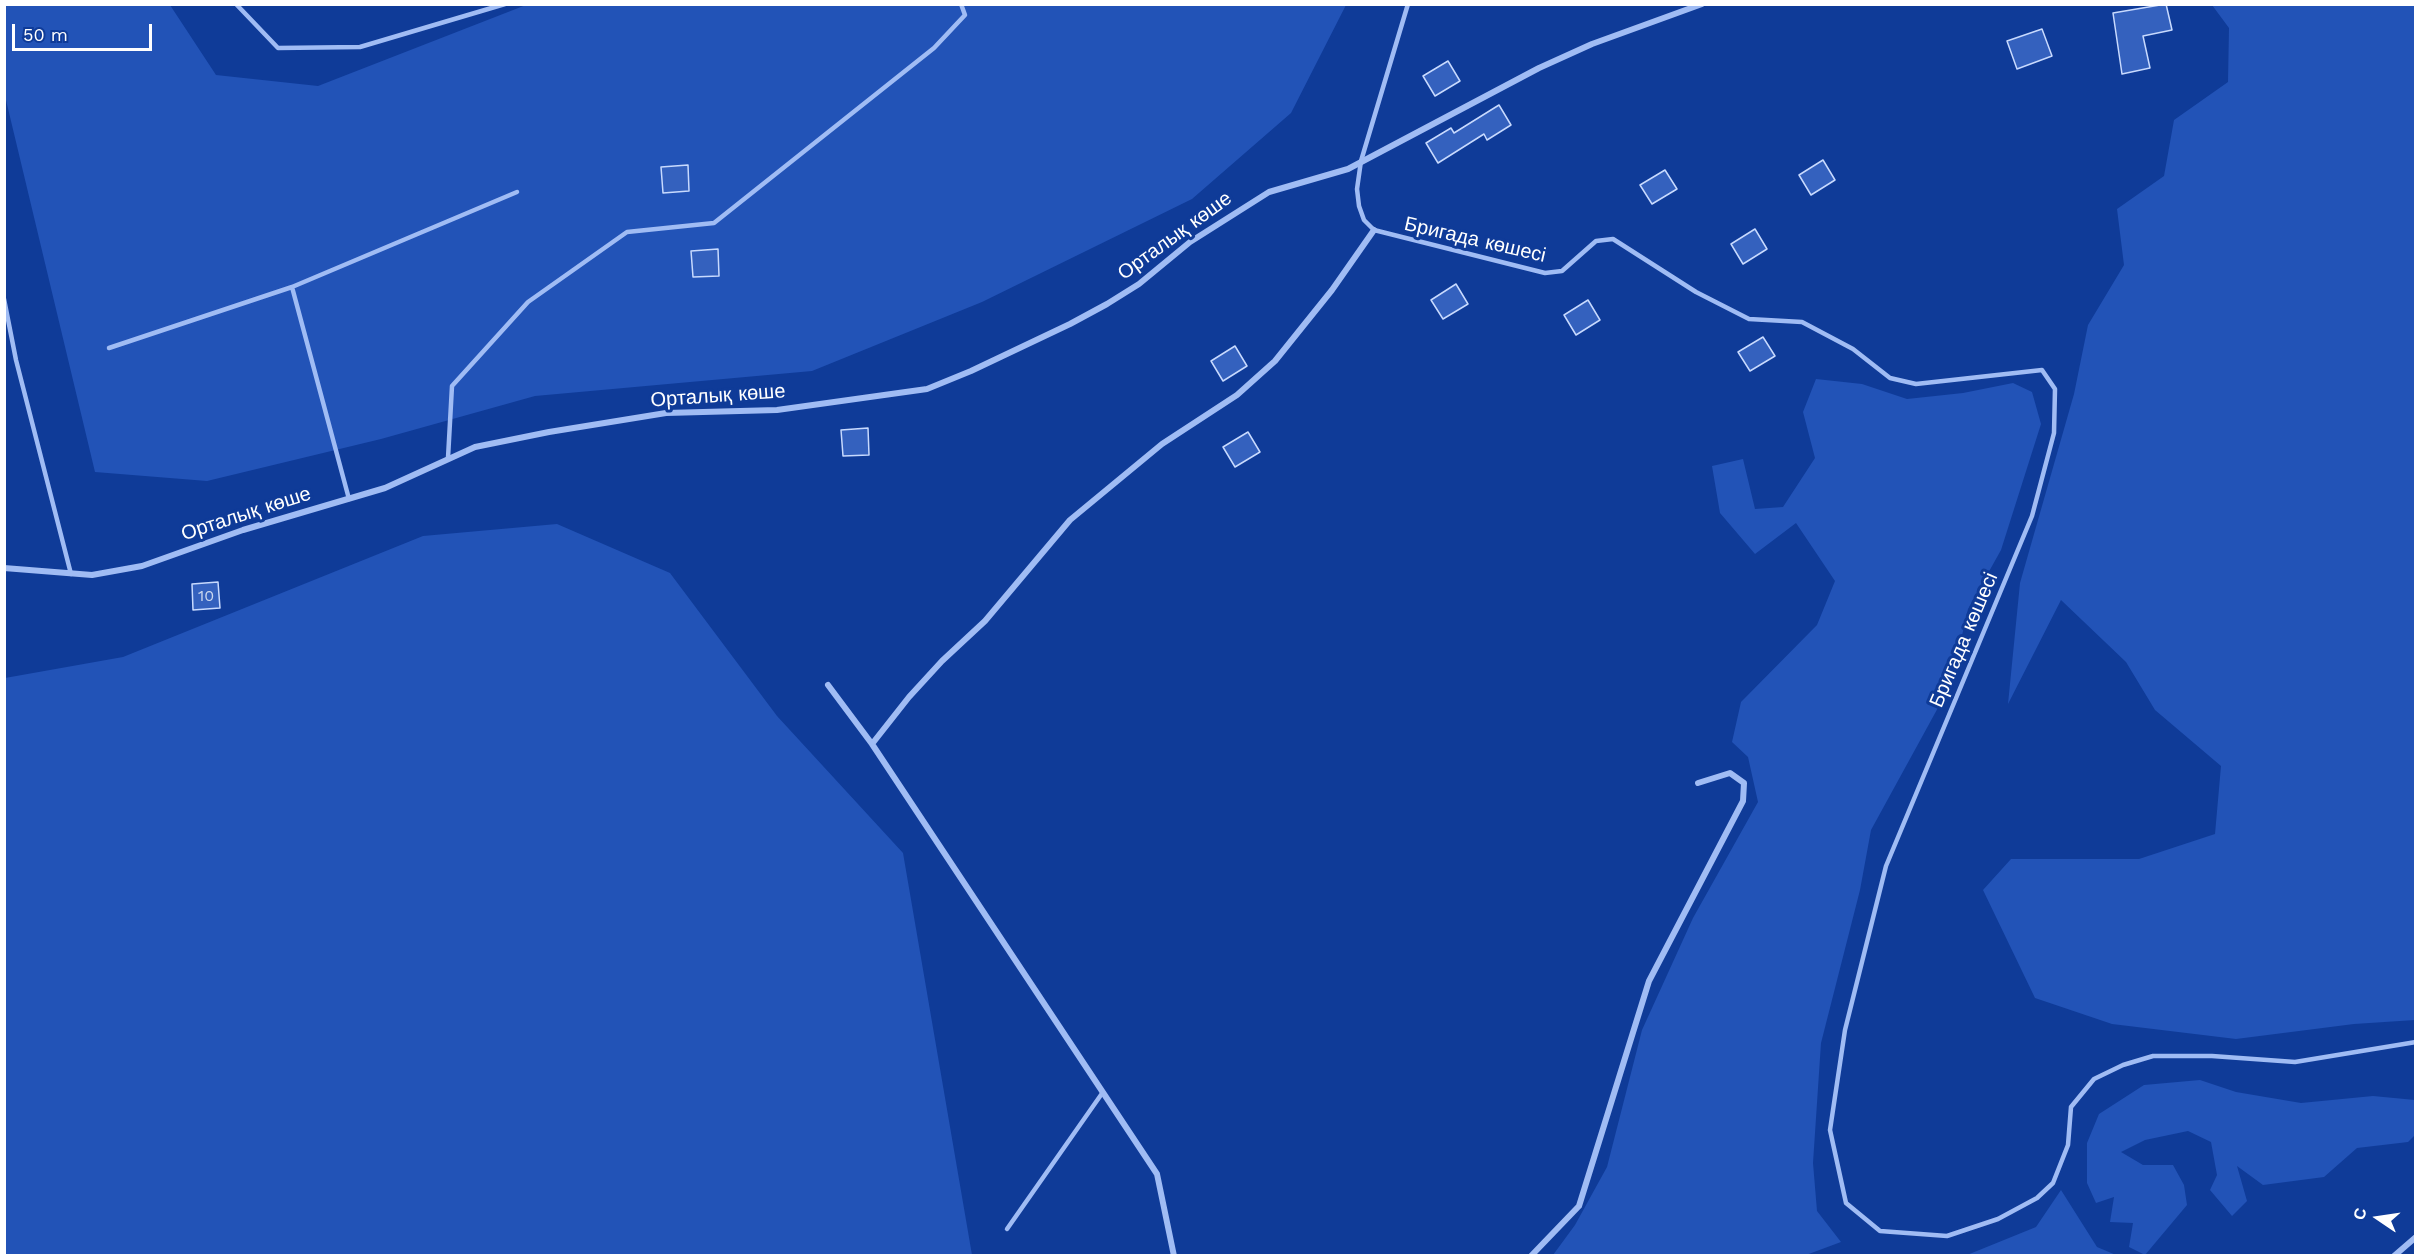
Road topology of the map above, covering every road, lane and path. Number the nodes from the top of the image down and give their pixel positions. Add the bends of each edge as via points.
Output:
1 (236, 4) edge
2 (505, 4) edge
3 (961, 4) edge
4 (1408, 4) edge
5 (1702, 4) edge
6 (1361, 161) junction
7 (517, 192) dead end
8 (1374, 230) junction
9 (292, 287) junction
10 (4, 299) edge
11 (109, 348) dead end
12 (448, 458) junction
13 (349, 499) junction
14 (4, 568) edge
15 (71, 574) junction
16 (828, 685) dead end
17 (872, 744) junction
18 (1698, 783) dead end
19 (2415, 1042) edge
20 (1103, 1092) junction
21 (1007, 1229) dead end
22 (2415, 1238) edge
23 (1174, 1256) edge
24 (1531, 1256) edge
25 (2394, 1256) edge

1 - 2 lane via 278,48 360,47
3 - 12 lane via 965,15 934,48 714,223 627,232 528,302 452,386
4 - 6 lane, Бригада көшесі
5 - 6 street, Орталық көше via 1539,68
6 - 8 lane, Бригада көшесі via 1359,206 1364,220
6 - 12 street, Орталық көше via 1340,172 1269,192 1190,242 1139,284 1107,304 927,389 777,410 666,413 475,447
7 - 9 lane
8 - 17 street via 1275,361 1237,395 1162,444 1070,520 985,621 909,697
8 - 19 lane, Бригада көшесі via 1545,273 1562,271 1596,241 1613,239 1696,292 1749,319 1802,322 1853,349 1890,378 1916,384 2042,370 2055,389 2054,433 2032,516 1886,867 1845,1030 1830,1130 1846,1203 1880,1231 1947,1236 1998,1219 2037,1198 2052,1183 2068,1145 2071,1107 2094,1079 2123,1065 2153,1056 2295,1062
9 - 11 lane
9 - 13 lane
10 - 15 lane
12 - 13 street, Орталық көше via 385,488
13 - 15 street, Орталық көше via 243,530 142,566 92,575
14 - 15 street, Орталық көше
16 - 17 street
17 - 20 street
18 - 24 street via 1730,773 1744,783 1743,801 1649,981 1579,1206
20 - 21 lane
20 - 23 street via 1157,1174
22 - 25 street

